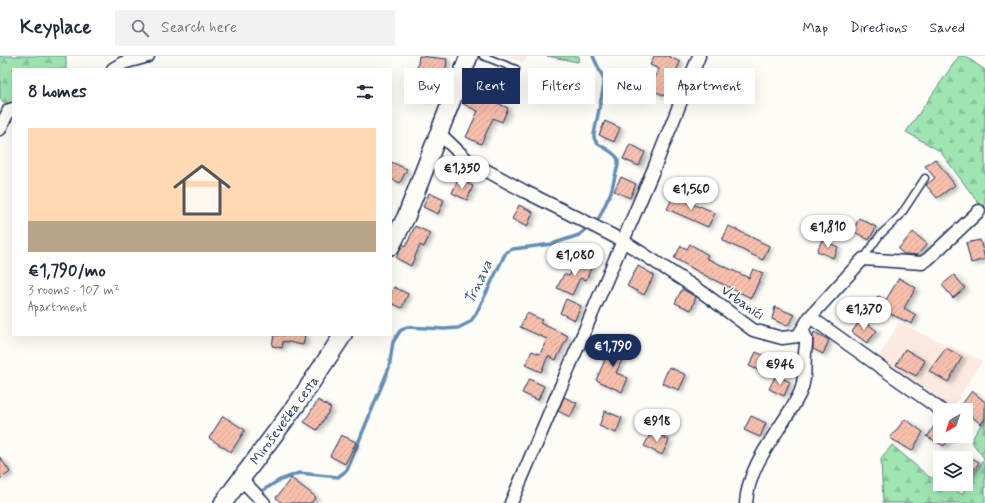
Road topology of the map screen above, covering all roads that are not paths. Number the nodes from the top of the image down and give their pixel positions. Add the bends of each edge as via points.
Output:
1 (148, 56) edge
2 (469, 56) edge
3 (483, 56) edge
4 (699, 56) edge
5 (115, 68) edge
6 (513, 68) edge
7 (12, 109) edge
8 (0, 129) edge
9 (440, 134) junction
10 (925, 178) dead end
11 (979, 212) dead end
12 (623, 241) junction
13 (392, 244) edge
14 (863, 259) junction
15 (810, 317) junction
16 (802, 330) junction
17 (342, 336) edge
18 (933, 404) edge
19 (241, 479) junction
20 (260, 499) edge
21 (223, 503) edge
22 (511, 503) edge
23 (746, 503) edge

1 - 5 street
2 - 9 main road
3 - 6 lane
4 - 12 street
7 - 8 street via 9,110
9 - 12 street, Vrbanići via 467,160
9 - 13 main road via 406,217
10 - 14 lane via 900,216 880,235
11 - 14 street via 922,263
12 - 16 street, Vrbanići via 702,292 753,330 782,338 798,336
12 - 22 street
14 - 15 street
15 - 16 street
15 - 18 street
16 - 23 street via 806,338 805,373 800,392 761,455 746,496
17 - 19 main road, Miroševečka cesta via 297,404
19 - 20 street
19 - 21 main road, Miroševečka cesta

